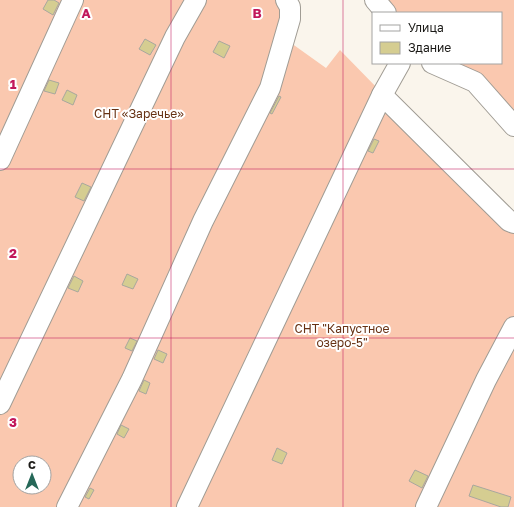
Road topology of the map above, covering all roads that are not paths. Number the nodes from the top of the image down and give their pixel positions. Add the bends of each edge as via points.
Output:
1 (73, 0) edge
2 (196, 0) edge
3 (286, 0) edge
4 (375, 0) edge
5 (385, 12) edge
6 (399, 64) edge
7 (434, 64) edge
8 (382, 95) junction
9 (514, 126) edge
10 (0, 160) edge
11 (514, 223) edge
12 (514, 327) edge
13 (0, 404) edge
14 (67, 507) edge
15 (187, 507) edge
16 (426, 507) edge

1 - 10 street
2 - 13 street via 175,37
3 - 14 street via 290,7 290,19 270,88 204,221 132,379
4 - 5 street
6 - 8 street
7 - 9 street via 476,82
8 - 11 street via 509,221
8 - 15 street
12 - 16 street

